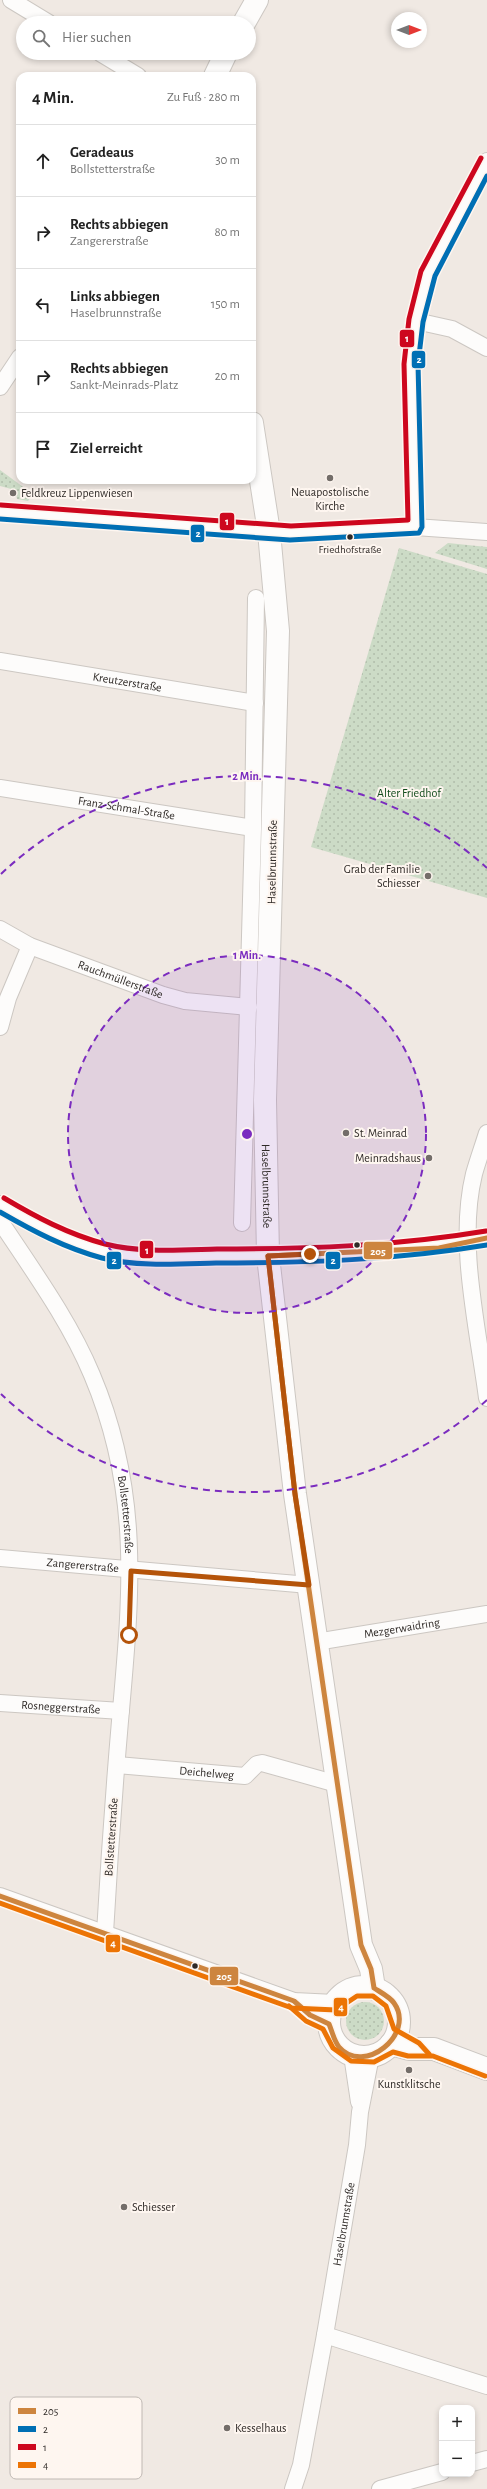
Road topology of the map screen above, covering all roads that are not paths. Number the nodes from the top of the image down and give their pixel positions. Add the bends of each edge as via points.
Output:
1 (11, 0) edge
2 (257, 0) edge
3 (37, 16) edge
4 (248, 16) edge
5 (112, 60) edge
6 (223, 60) edge
7 (131, 72) edge
8 (217, 72) edge
9 (487, 161) edge
10 (416, 321) junction
11 (487, 348) edge
12 (16, 363) edge
13 (0, 387) edge
14 (256, 449) edge
15 (0, 512) edge
16 (415, 527) junction
17 (269, 532) junction
18 (487, 532) edge
19 (256, 598) dead end
20 (0, 661) edge
21 (255, 703) junction
22 (0, 788) edge
23 (253, 828) junction
24 (0, 929) edge
25 (30, 946) junction
26 (249, 1007) junction
27 (0, 1027) edge
28 (487, 1133) edge
29 (0, 1204) edge
30 (0, 1221) edge
31 (242, 1223) dead end
32 (487, 1238) edge
33 (468, 1242) junction
34 (268, 1256) junction
35 (487, 1398) edge
36 (0, 1558) edge
37 (131, 1571) junction
38 (309, 1585) junction
39 (487, 1614) edge
40 (316, 1642) junction
41 (0, 1703) edge
42 (121, 1711) junction
43 (117, 1765) junction
44 (337, 1784) junction
45 (0, 1896) edge
46 (105, 1933) junction
47 (365, 1988) junction
48 (294, 2000) junction
49 (335, 2003) junction
50 (329, 2024) junction
51 (399, 2024) junction
52 (391, 2044) junction
53 (434, 2049) junction
54 (362, 2055) junction
55 (487, 2069) edge
56 (325, 2335) junction
57 (487, 2386) edge
58 (487, 2459) edge
59 (475, 2462) edge
60 (439, 2473) edge
61 (293, 2489) edge
62 (380, 2489) edge

1 - 3 street
2 - 4 main road
5 - 7 street
6 - 8 main road
9 - 10 street via 428,273
10 - 11 street via 452,329
10 - 16 street via 412,364
12 - 13 street
14 - 17 main road, Haselbrunnstraße
15 - 17 street
16 - 17 street
16 - 18 street
17 - 34 main road, Haselbrunnstraße via 278,631 265,1100
19 - 21 street, Haselbrunnstraße
20 - 21 street, Kreutzerstraße
21 - 23 street, Haselbrunnstraße
22 - 23 street, Franz-Schmal-Straße
23 - 26 street, Haselbrunnstraße
24 - 25 street, Rauchmüllerstraße
25 - 26 street, Rauchmüllerstraße via 178,999
25 - 27 street via 8,998
26 - 31 street, Haselbrunnstraße
28 - 33 street via 474,1174
29 - 34 street via 46,1230 118,1254
30 - 37 street, Bollstetterstraße via 70,1330 105,1409 122,1470 130,1528
32 - 33 street
33 - 34 street via 439,1248
33 - 35 street
34 - 38 main road, Haselbrunnstraße via 295,1494
36 - 37 street, Zangererstraße
37 - 38 street, Zangererstraße
37 - 42 street, Bollstetterstraße via 129,1635
38 - 40 main road, Haselbrunnstraße
39 - 40 street, Mezgerwaidring
40 - 44 main road, Haselbrunnstraße
41 - 42 street, Rosneggerstraße
42 - 43 street, Bollstetterstraße
43 - 44 street, Deichelweg via 245,1776 257,1764 262,1763
43 - 46 street, Bollstetterstraße
44 - 47 main road, Haselbrunnstraße
45 - 46 street
46 - 48 street
47 - 49 main road via 340,1996
47 - 51 main road via 390,1998 399,2015
48 - 49 street
48 - 50 street via 310,2015
49 - 50 main road
50 - 54 main road via 339,2046
51 - 52 main road
51 - 53 main road via 423,2037
52 - 53 main road via 409,2049
52 - 54 main road via 379,2054
53 - 55 main road
54 - 56 street, Haselbrunnstraße via 357,2145
56 - 57 street
56 - 61 street, Haselbrunnstraße via 301,2465
58 - 59 street
60 - 62 street

